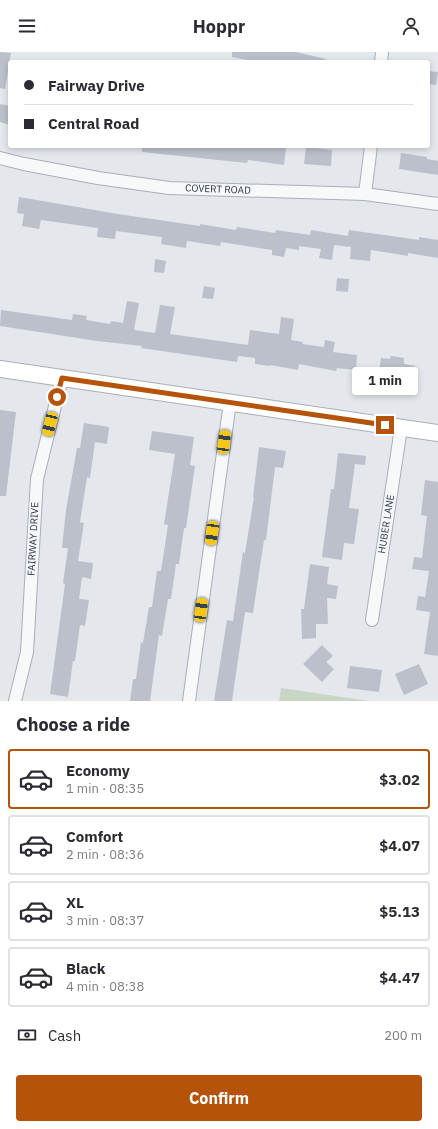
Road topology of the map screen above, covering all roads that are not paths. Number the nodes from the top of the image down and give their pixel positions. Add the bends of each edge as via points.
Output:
1 (371, 148) edge
2 (0, 158) edge
3 (365, 194) junction
4 (438, 204) edge
5 (0, 369) edge
6 (62, 378) junction
7 (230, 402) junction
8 (401, 428) junction
9 (438, 433) edge
10 (372, 620) dead end
11 (15, 701) edge
12 (189, 701) edge

1 - 3 street
2 - 3 street, COVERT ROAD via 98,178 169,188
3 - 4 street, COVERT ROAD
5 - 6 main road
6 - 7 main road
6 - 11 street, FAIRWAY DRIVE via 37,479 27,652
7 - 8 main road
7 - 12 street
8 - 9 main road
8 - 10 street, HUBER LANE

